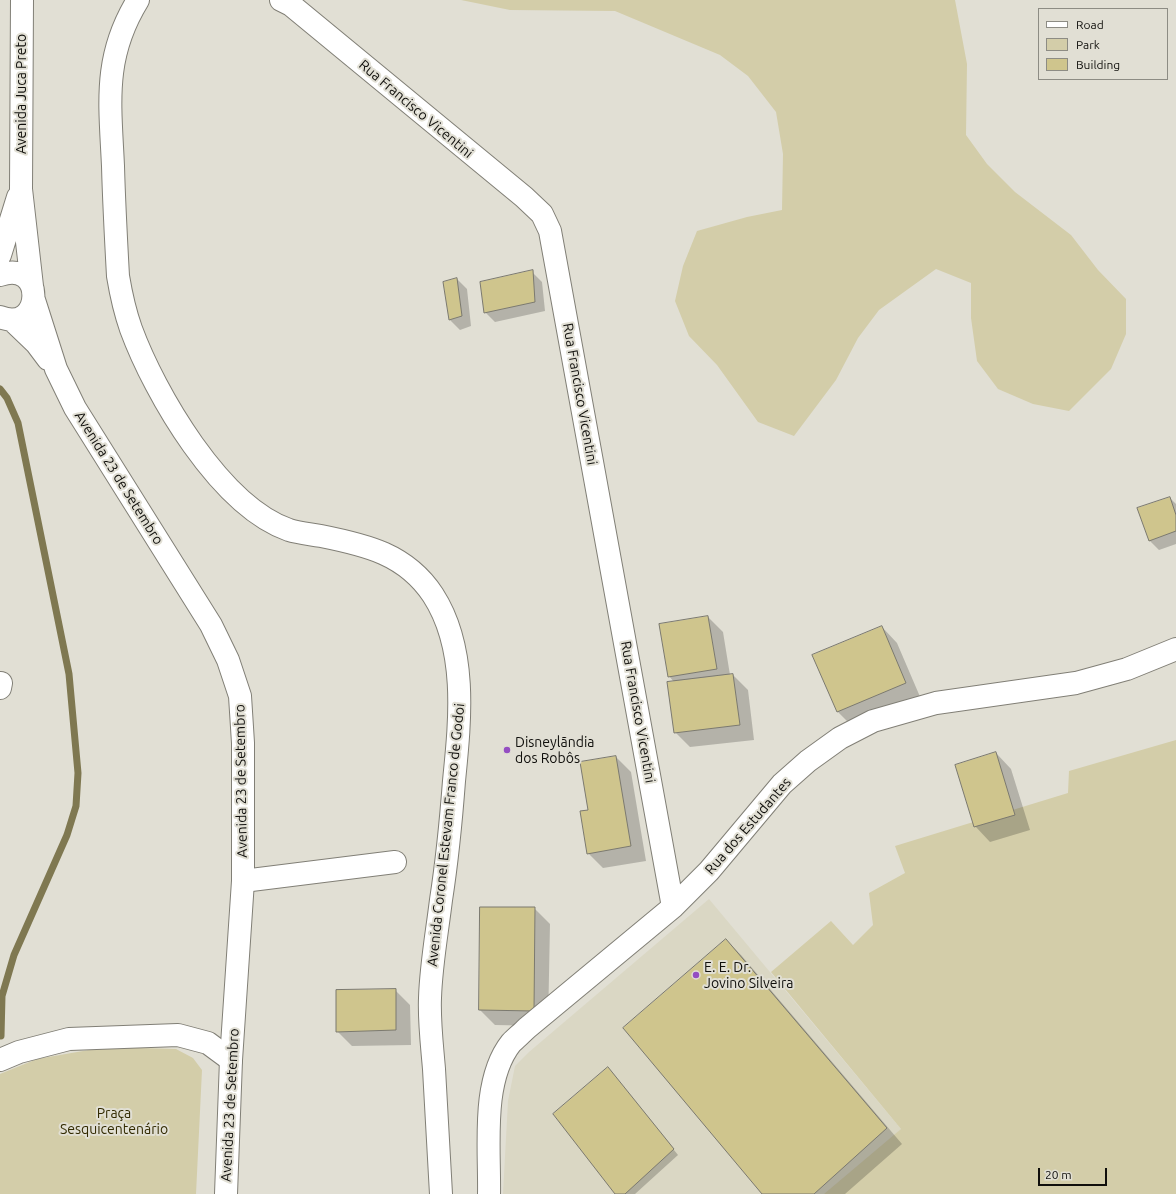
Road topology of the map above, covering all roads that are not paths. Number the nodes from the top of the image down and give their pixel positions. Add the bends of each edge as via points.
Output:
1 (22, 0) edge
2 (138, 0) edge
3 (281, 0) edge
4 (21, 188) junction
5 (0, 255) edge
6 (0, 275) edge
7 (33, 293) junction
8 (6, 318) edge
9 (56, 369) junction
10 (1176, 649) edge
11 (395, 862) dead end
12 (243, 881) junction
13 (674, 907) junction
14 (0, 1060) edge
15 (231, 1060) junction
16 (226, 1194) edge
17 (441, 1194) edge
18 (489, 1194) edge

1 - 4 street, Avenida Juca Preto
2 - 17 street, Avenida Coronel Estevam Franco de Godoi via 124,22 114,57 109,92 118,276 132,331 153,378 167,404 208,465 232,494 256,513 289,530 382,551 413,572 433,595 446,621 455,652 460,685 460,727 430,998
3 - 13 street, Rua Francisco Vicentini via 291,5 524,197 542,214 550,231
4 - 5 street, Avenida Juca Preto
4 - 7 street, Avenida Juca Preto
6 - 7 street via 14,272 21,275
7 - 8 street via 26,313
7 - 9 street, Avenida 23 de Setembro
8 - 9 street, Avenida 23 de Setembro via 36,342
9 - 12 street, Avenida 23 de Setembro via 75,408 211,625 228,660 240,696 243,743
10 - 13 street, Rua dos Estudantes via 1127,669 1076,683 936,703 873,720 840,738 782,784 709,871
11 - 12 street
12 - 15 street, Avenida 23 de Setembro
13 - 18 street, Rua dos Estudantes via 511,1044 500,1064 490,1102
14 - 15 street via 69,1039 178,1035 208,1043
15 - 16 street, Avenida 23 de Setembro

